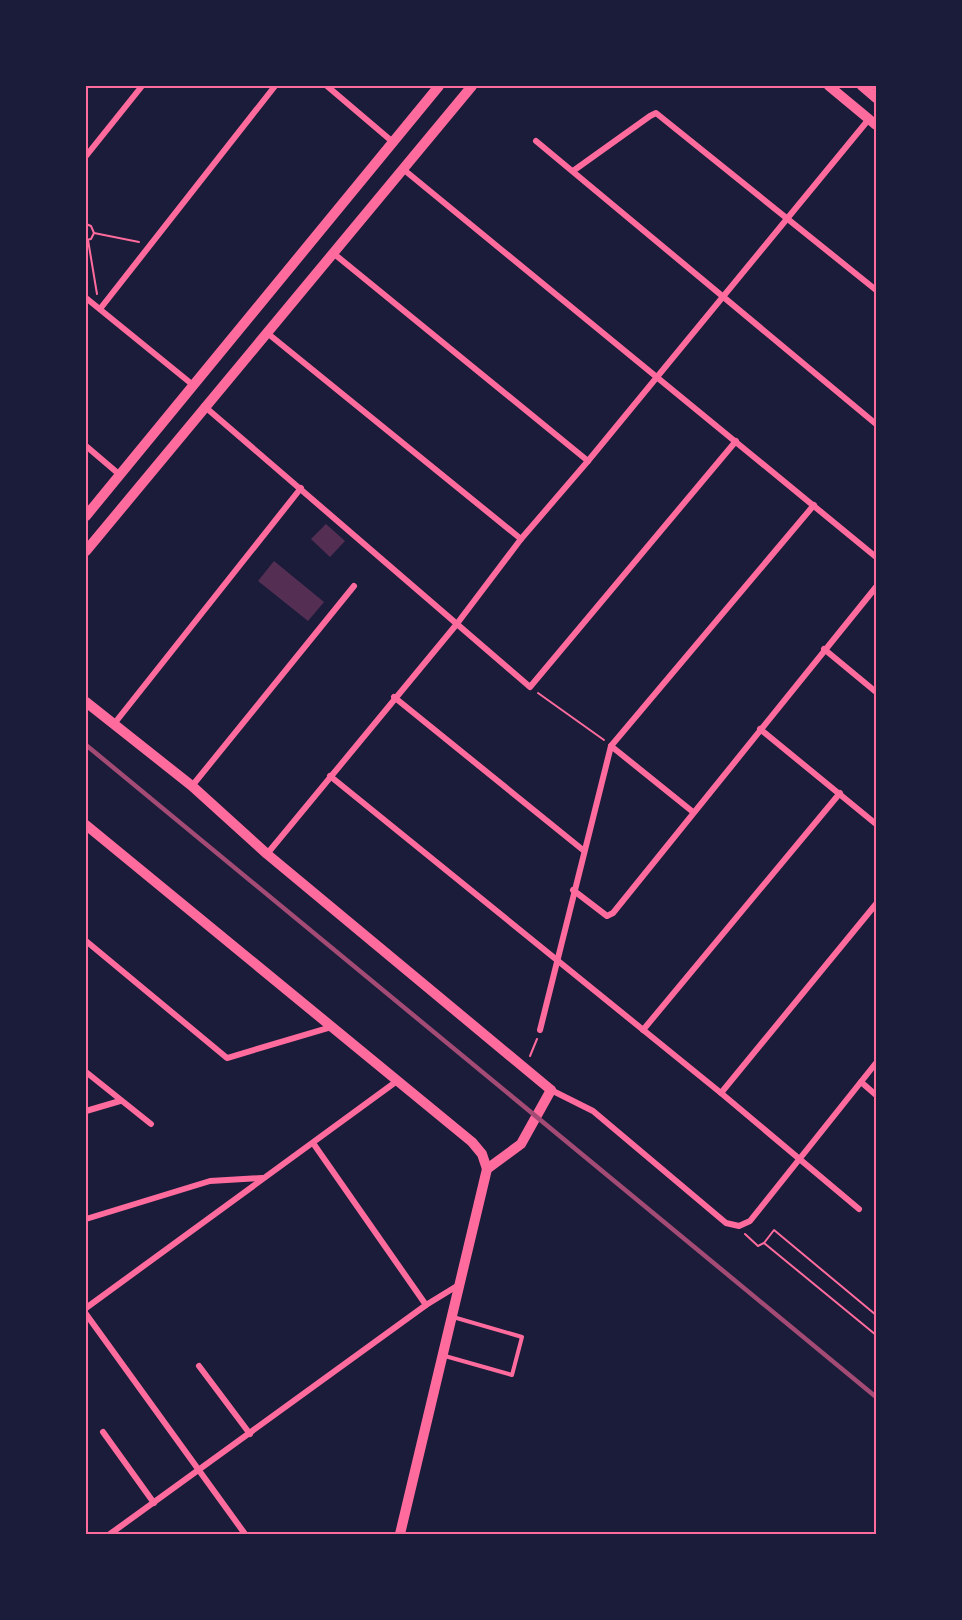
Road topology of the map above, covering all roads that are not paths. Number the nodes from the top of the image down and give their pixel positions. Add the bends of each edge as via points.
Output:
1 (142, 86) edge
2 (275, 86) edge
3 (327, 86) edge
4 (439, 86) edge
5 (472, 86) edge
6 (829, 86) edge
7 (867, 86) edge
8 (876, 98) edge
9 (873, 122) edge
10 (536, 141) dead end
11 (394, 143) junction
12 (86, 156) edge
13 (402, 168) junction
14 (573, 171) junction
15 (788, 216) junction
16 (332, 252) junction
17 (876, 290) edge
18 (86, 297) edge
19 (721, 297) junction
20 (99, 309) junction
21 (265, 332) junction
22 (657, 378) junction
23 (193, 385) junction
24 (204, 406) junction
25 (876, 424) edge
26 (155, 430) junction
27 (736, 441) junction
28 (172, 445) junction
29 (86, 446) edge
30 (588, 461) junction
31 (120, 475) junction
32 (301, 488) junction
33 (814, 505) junction
34 (86, 516) edge
35 (521, 539) junction
36 (86, 551) edge
37 (876, 557) edge
38 (354, 586) dead end
39 (876, 587) edge
40 (456, 624) junction
41 (824, 649) junction
42 (876, 692) edge
43 (394, 697) junction
44 (86, 702) edge
45 (114, 724) junction
46 (760, 729) junction
47 (611, 746) junction
48 (330, 776) junction
49 (192, 786) junction
50 (840, 793) junction
51 (693, 812) junction
52 (876, 824) edge
53 (86, 825) edge
54 (583, 850) junction
55 (267, 854) junction
56 (573, 890) junction
57 (876, 904) edge
58 (86, 941) edge
59 (556, 962) junction
60 (331, 1027) junction
61 (540, 1030) road end
62 (642, 1030) junction
63 (876, 1063) edge
64 (86, 1072) edge
65 (397, 1082) junction
66 (861, 1082) junction
67 (551, 1090) junction
68 (721, 1093) junction
69 (876, 1095) edge
70 (120, 1101) junction
71 (86, 1111) edge
72 (151, 1124) dead end
73 (313, 1143) junction
74 (798, 1159) junction
75 (487, 1169) junction
76 (264, 1178) junction
77 (859, 1209) dead end
78 (86, 1219) edge
79 (457, 1286) junction
80 (426, 1305) junction
81 (86, 1308) edge
82 (86, 1314) edge
83 (450, 1317) junction
84 (441, 1355) junction
85 (199, 1366) dead end
86 (103, 1432) dead end
87 (250, 1434) junction
88 (200, 1470) junction
89 (154, 1503) junction
90 (110, 1534) edge
91 (245, 1534) edge
92 (400, 1534) edge

1 - 12 street
2 - 20 street
3 - 11 street
4 - 11 main road
5 - 13 main road
6 - 9 main road
7 - 8 main road
9 - 15 street
10 - 14 street
11 - 23 main road
13 - 16 main road
13 - 22 street
14 - 15 street via 656,113
14 - 19 street
15 - 17 street
15 - 19 street
16 - 21 main road
16 - 30 street
18 - 20 street
19 - 22 street
19 - 25 street
20 - 23 street
21 - 24 main road
21 - 35 street
22 - 27 street
22 - 30 street
23 - 26 main road
24 - 28 main road
24 - 32 street
26 - 28 main road
26 - 31 main road
27 - 33 street
27 - 40 street via 530,687
28 - 36 main road
29 - 31 street
30 - 35 street
31 - 34 main road
32 - 40 street
32 - 45 street
33 - 37 street
33 - 47 street
35 - 40 street
38 - 49 street
39 - 41 street
40 - 43 street
41 - 42 street
41 - 46 street
43 - 48 street
43 - 54 street
44 - 45 main road
45 - 49 main road
46 - 50 street
46 - 51 street
47 - 51 street
47 - 54 street
48 - 55 street
48 - 59 street
49 - 55 main road
50 - 52 street
50 - 62 street
51 - 56 street via 613,913 601,914
53 - 60 main road
54 - 56 street
55 - 67 main road
56 - 59 street
57 - 68 street
58 - 60 street via 227,1058
59 - 61 street
59 - 62 street
60 - 65 main road
62 - 68 street
63 - 66 street
64 - 70 street
65 - 73 street
65 - 75 main road via 472,1142
66 - 69 street
66 - 74 street
67 - 74 street via 593,1111 726,1223 740,1226 750,1221
67 - 75 main road via 521,1144
68 - 74 street
70 - 71 street
70 - 72 street
73 - 76 street
73 - 80 street
74 - 77 street
75 - 79 main road
76 - 78 street via 210,1181
76 - 81 street
79 - 80 street
79 - 83 main road
80 - 87 street
82 - 88 street
83 - 84 main road
83 - 84 lane via 522,1337 512,1375
84 - 92 main road
85 - 87 street
86 - 89 street
87 - 88 street
88 - 89 street
88 - 91 street
89 - 90 street

